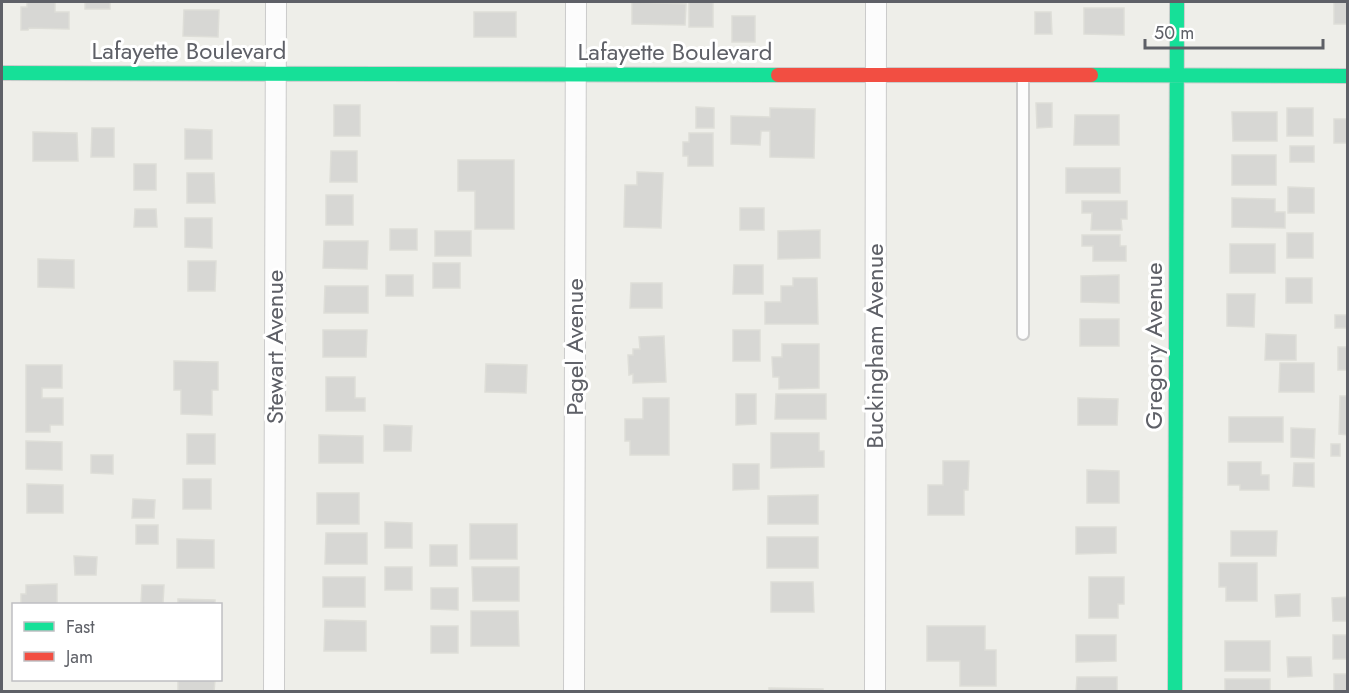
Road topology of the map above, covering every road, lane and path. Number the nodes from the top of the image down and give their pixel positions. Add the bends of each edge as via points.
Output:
1 (276, 2) edge
2 (576, 2) edge
3 (876, 2) edge
4 (1177, 2) edge
5 (2, 74) edge
6 (276, 74) junction
7 (576, 74) junction
8 (876, 75) junction
9 (1023, 76) junction
10 (1177, 76) junction
11 (1347, 76) edge
12 (1023, 334) dead end
13 (274, 692) edge
14 (574, 692) edge
15 (874, 692) edge
16 (1175, 692) edge

1 - 6 street, Stewart Avenue
2 - 7 street, Pagel Avenue
3 - 8 street, Buckingham Avenue
4 - 10 street, Gregory Avenue
5 - 6 street, Lafayette Boulevard
6 - 7 street, Lafayette Boulevard
6 - 13 street, Stewart Avenue
7 - 8 street, Lafayette Boulevard
7 - 14 street, Pagel Avenue
8 - 9 street, Lafayette Boulevard
8 - 15 street, Buckingham Avenue
9 - 10 street, Lafayette Boulevard
9 - 12 lane
10 - 11 street, Lafayette Boulevard
10 - 16 street, Gregory Avenue

